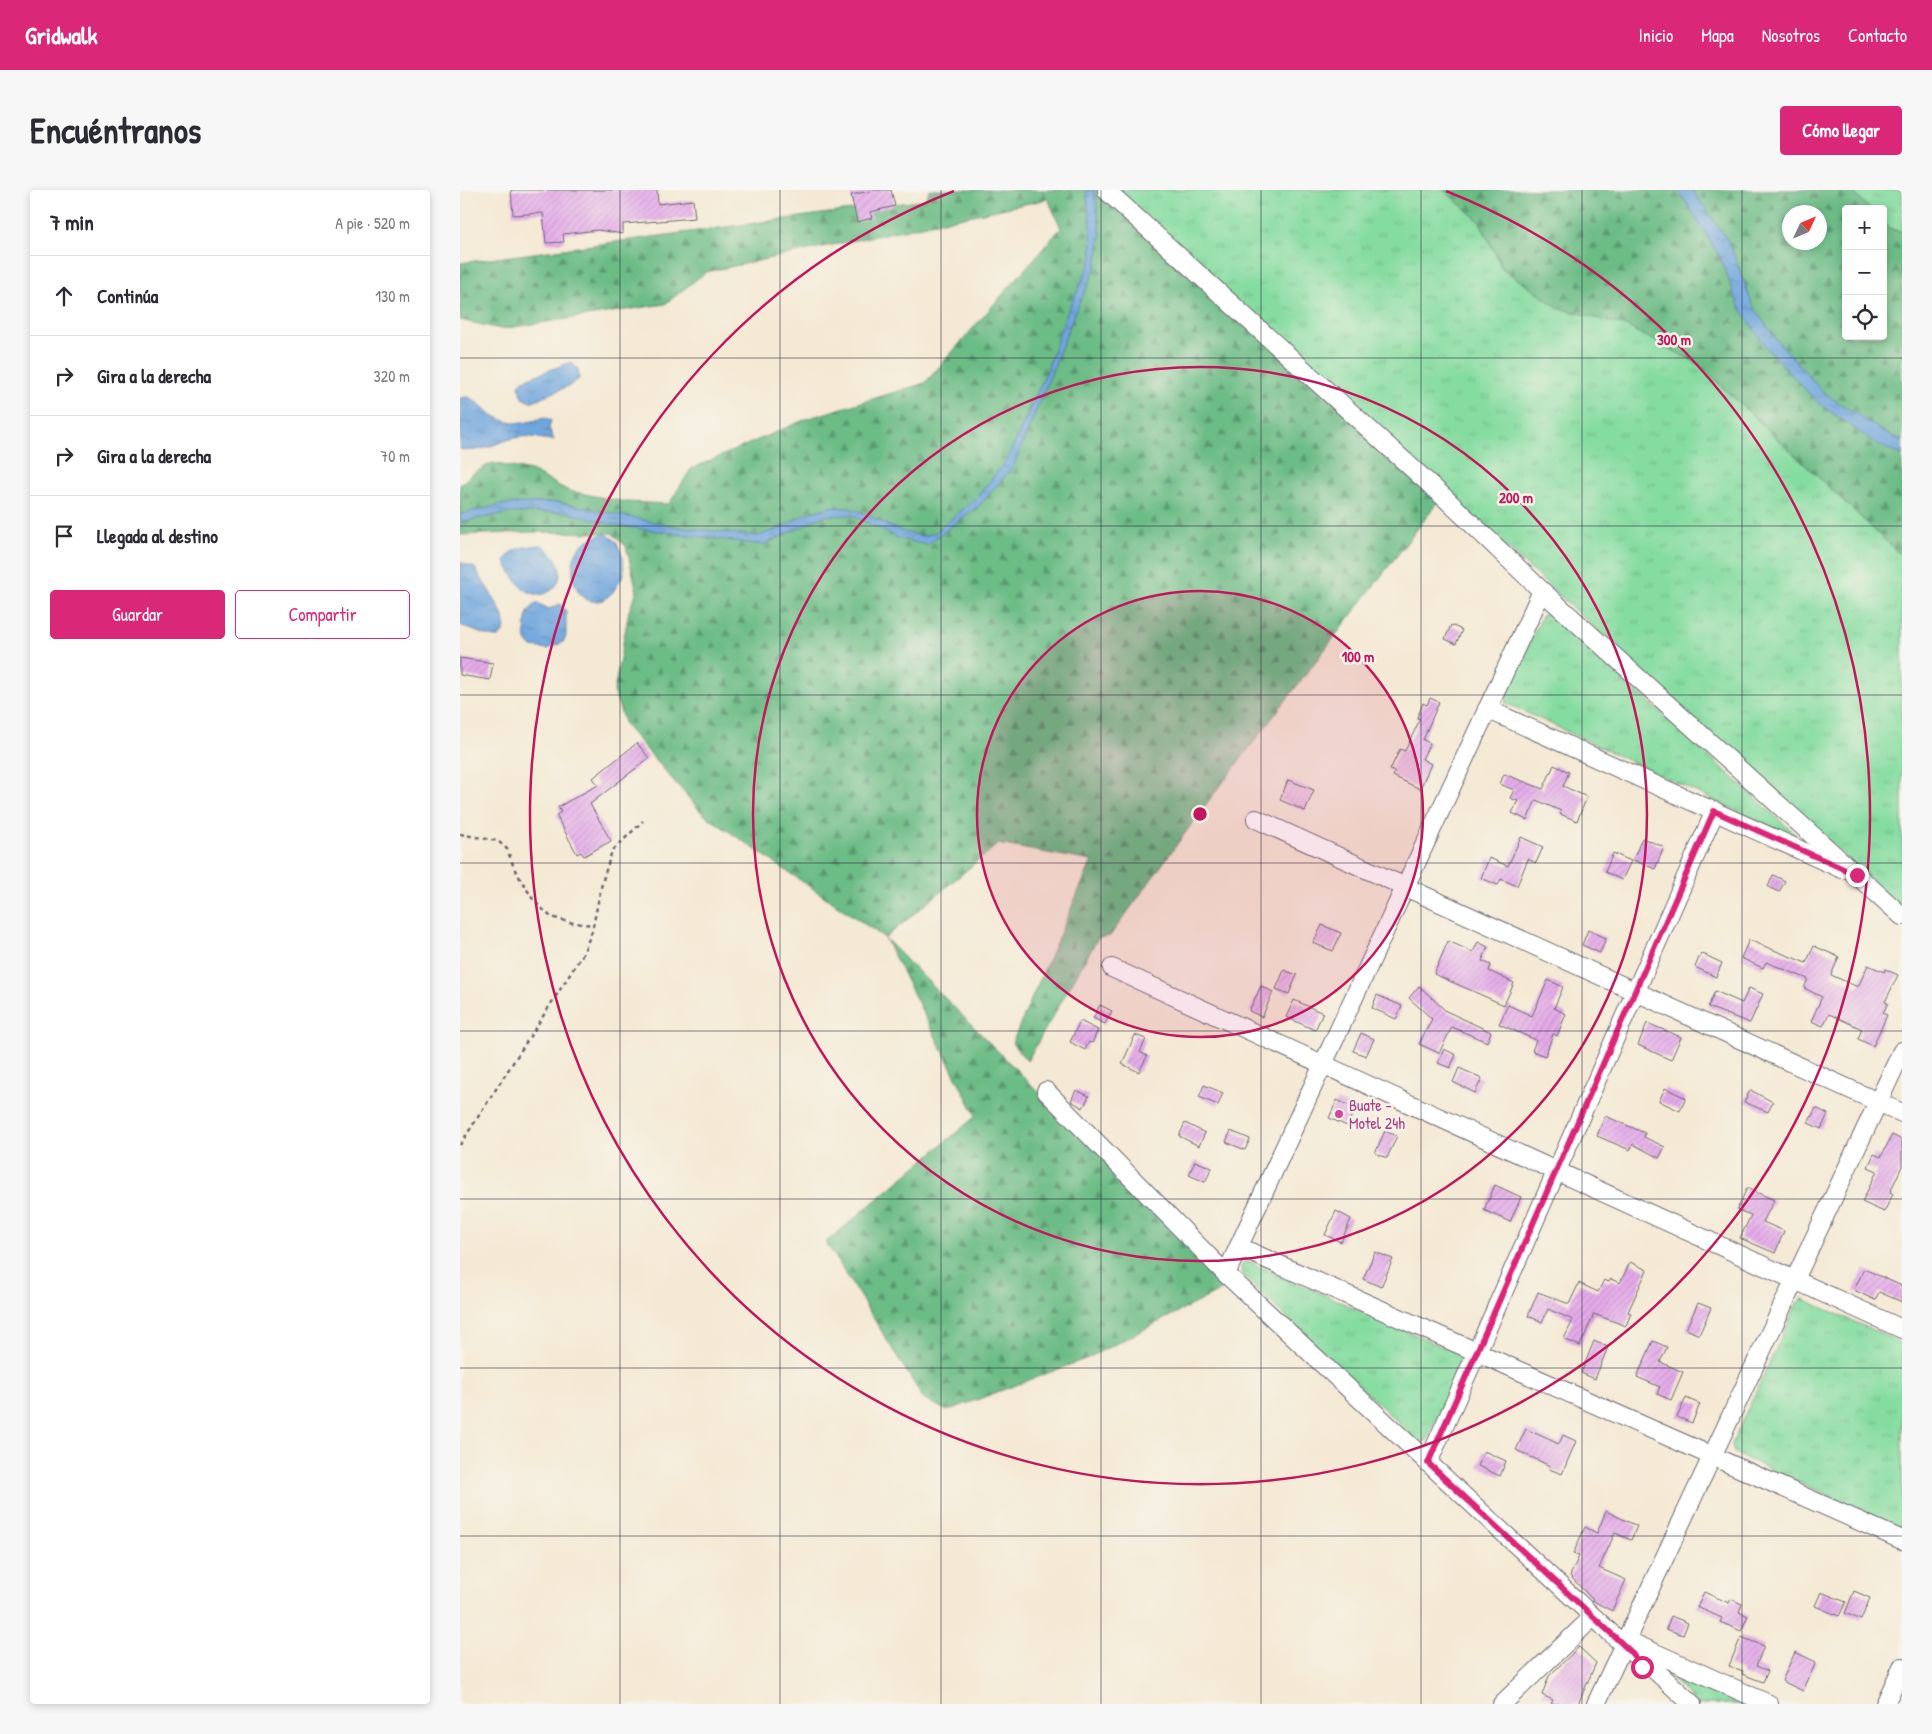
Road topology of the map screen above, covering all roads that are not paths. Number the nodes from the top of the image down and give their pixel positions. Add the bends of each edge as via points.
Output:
1 (1107, 191) edge
2 (1542, 591) junction
3 (1487, 709) junction
4 (1714, 811) junction
5 (1256, 819) dead end
6 (1857, 875) junction
7 (1405, 887) junction
8 (1902, 916) edge
9 (1112, 968) dead end
10 (1635, 992) junction
11 (1902, 1051) edge
12 (1323, 1064) junction
13 (1046, 1091) dead end
14 (1878, 1103) junction
15 (1902, 1113) edge
16 (1556, 1171) junction
17 (1239, 1247) junction
18 (1226, 1274) junction
19 (1794, 1280) junction
20 (1902, 1329) edge
21 (1477, 1352) junction
22 (1711, 1456) junction
23 (1428, 1463) junction
24 (1902, 1540) edge
25 (1593, 1617) junction
26 (1626, 1645) junction
27 (1902, 1667) edge
28 (1502, 1704) edge
29 (1596, 1704) edge
30 (1681, 1704) edge
31 (1692, 1704) edge
32 (1769, 1704) edge
33 (1885, 1704) edge

1 - 2 street via 1446,499
2 - 3 street
2 - 6 street
3 - 4 street
3 - 7 street
4 - 6 street
4 - 10 street
5 - 7 street
6 - 8 street
7 - 10 street
7 - 12 street
9 - 12 street
10 - 14 street
10 - 16 street
11 - 14 street
12 - 16 street
12 - 17 street
13 - 18 street
14 - 15 street
14 - 19 street
16 - 19 street
16 - 21 street
17 - 18 street
17 - 21 street
18 - 23 street
19 - 20 street
19 - 22 street
21 - 22 street
21 - 23 street
22 - 24 street
22 - 26 street
23 - 25 street
25 - 26 street
25 - 28 street
26 - 29 street
26 - 30 street via 1642,1667
26 - 31 street
26 - 32 street
27 - 33 street

